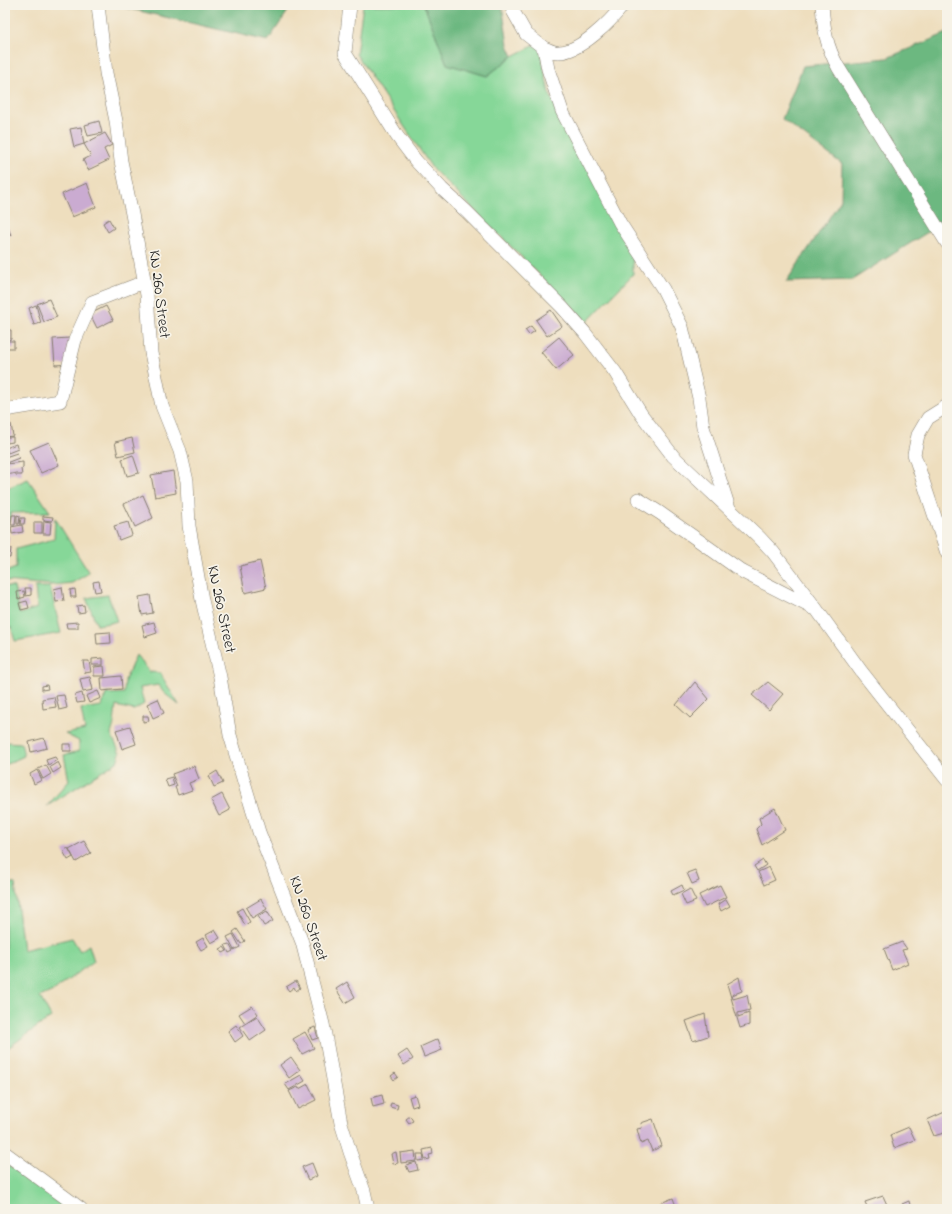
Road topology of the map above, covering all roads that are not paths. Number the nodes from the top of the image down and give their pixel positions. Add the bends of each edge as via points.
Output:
1 (98, 5) edge
2 (350, 5) edge
3 (511, 5) edge
4 (623, 5) edge
5 (822, 5) edge
6 (544, 48) junction
7 (947, 242) edge
8 (144, 282) junction
9 (947, 406) edge
10 (5, 410) edge
11 (638, 499) dead end
12 (729, 509) junction
13 (947, 553) edge
14 (817, 610) junction
15 (947, 780) edge
16 (5, 1153) edge
17 (81, 1209) edge
18 (368, 1209) edge

1 - 8 street, KN 260 Street via 106,73
2 - 12 street via 345,54 411,155 562,307 616,372 641,414 673,456
3 - 6 street via 526,34
4 - 6 street via 613,18 577,48 558,53
5 - 7 street via 824,31 830,53
6 - 12 street via 562,111 620,223 663,289 682,327 699,398 703,427
8 - 10 street via 92,302 75,340 60,401
8 - 18 street, KN 260 Street via 151,353 162,406 180,451 187,481 189,526 230,735 259,832 302,942 323,1024 341,1123
9 - 13 street via 928,418 918,436 914,454
11 - 14 street via 743,572
12 - 14 street via 773,552
14 - 15 street via 861,672
16 - 17 street

